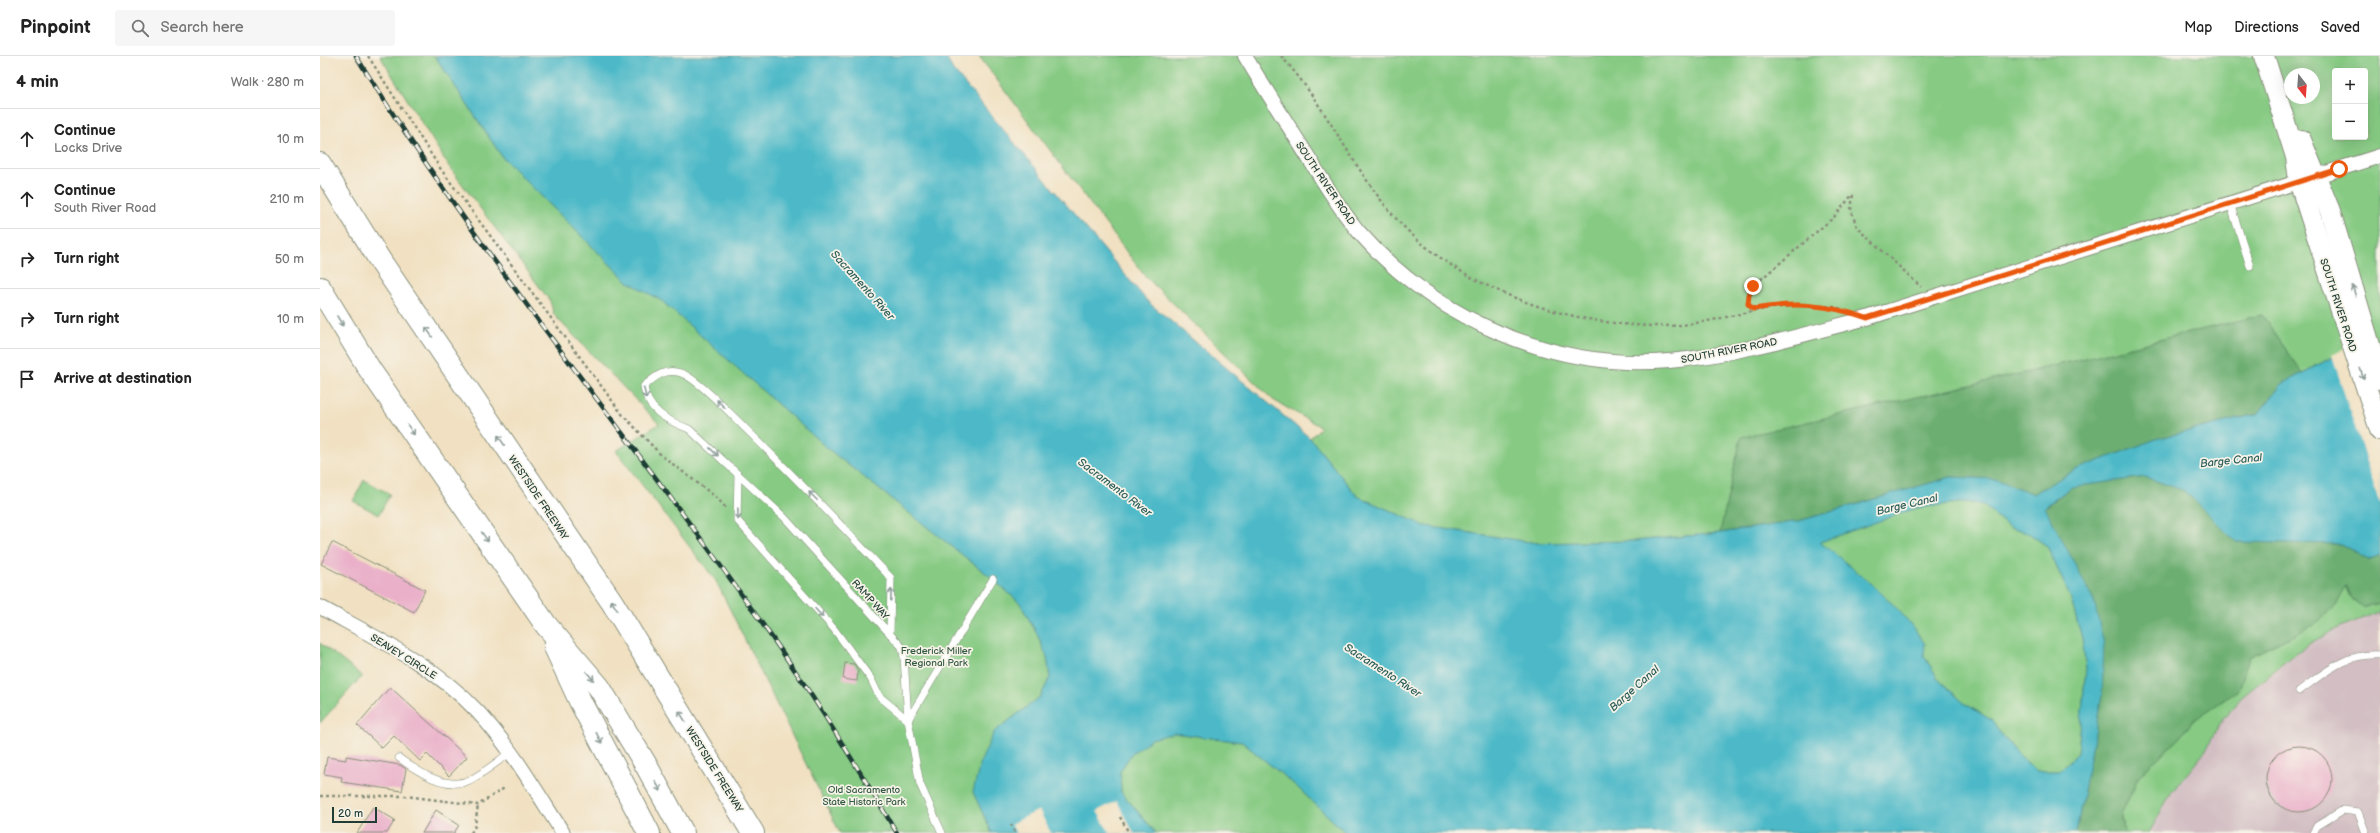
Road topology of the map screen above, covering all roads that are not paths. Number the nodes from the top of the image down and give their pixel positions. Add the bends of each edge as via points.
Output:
1 (1245, 56) edge
2 (2264, 56) edge
3 (2275, 56) edge
4 (2380, 156) edge
5 (320, 164) edge
6 (2308, 178) junction
7 (2230, 203) junction
8 (2250, 266) dead end
9 (320, 288) edge
10 (2380, 379) edge
11 (2380, 430) edge
12 (738, 475) junction
13 (993, 579) dead end
14 (320, 607) edge
15 (546, 625) junction
16 (890, 634) junction
17 (2380, 655) edge
18 (2299, 692) dead end
19 (908, 720) junction
20 (511, 752) junction
21 (399, 758) dead end
22 (563, 833) edge
23 (650, 833) edge
24 (683, 833) edge
25 (753, 833) edge
26 (942, 833) edge
27 (2313, 833) edge
28 (2366, 833) edge

1 - 7 street, SOUTH RIVER ROAD via 1337,204 1359,232 1391,264 1431,296 1500,334 1577,355 1608,360 1662,361 1709,355 1797,336 1867,318
2 - 6 street via 2296,158
3 - 6 street via 2306,154
4 - 6 street
25 -> 5 highway, WESTSIDE FREEWAY via 612,602 381,262
6 - 7 street, SOUTH RIVER ROAD
10 -> 6 street, SOUTH RIVER ROAD via 2330,211
6 -> 11 street, SOUTH RIVER ROAD via 2311,217
7 - 8 lane
9 -> 15 highway via 370,370
12 - 16 lane, RAMP WAY via 784,517
16 -> 12 lane, RAMP WAY via 891,578 831,513 715,398 683,373 659,373 644,386 644,396 653,408 670,422 689,429
12 -> 19 lane via 737,520 834,629 871,679 879,696
13 - 19 lane
14 - 20 street, SEAVEY CIRCLE via 405,654 448,684 477,710
15 -> 23 highway via 581,703
15 -> 24 highway via 600,687
16 - 19 lane, RAMP WAY via 902,647
17 - 18 lane via 2363,654 2339,662
19 - 26 lane, RAMP WAY via 920,784
20 - 21 lane via 469,780 458,782 447,782 420,773
20 - 22 street, SEAVEY CIRCLE
27 - 28 lane via 2317,826 2342,810 2358,812

